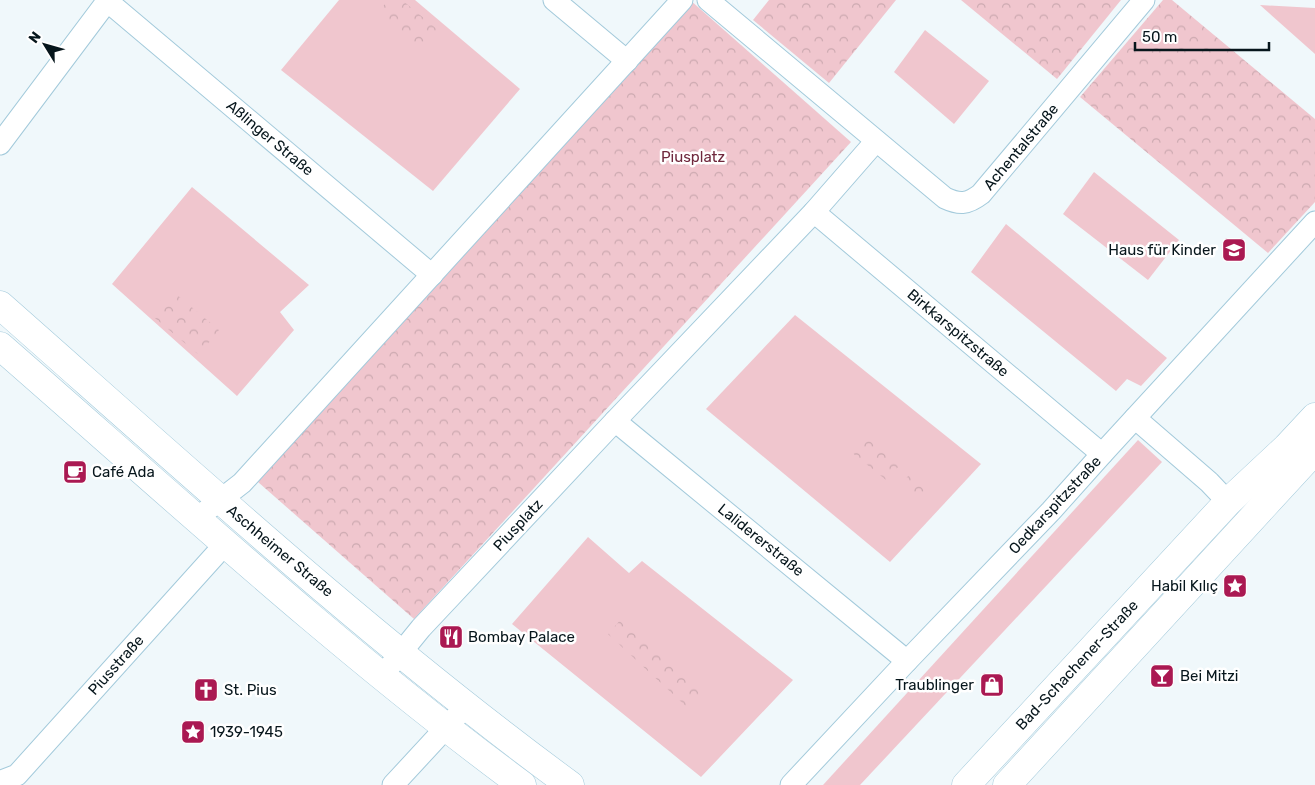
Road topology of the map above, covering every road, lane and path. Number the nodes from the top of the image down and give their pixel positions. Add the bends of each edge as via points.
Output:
1 (107, 0) edge
2 (554, 0) edge
3 (682, 0) edge
4 (708, 0) edge
5 (1144, 0) edge
6 (627, 61) junction
7 (876, 141) junction
8 (0, 144) edge
9 (814, 212) junction
10 (1315, 222) edge
11 (432, 275) junction
12 (0, 305) edge
13 (0, 346) edge
14 (1315, 417) edge
15 (1135, 418) junction
16 (615, 421) junction
17 (1315, 450) edge
18 (1102, 454) junction
19 (220, 500) junction
20 (1228, 502) junction
21 (197, 518) junction
22 (1245, 526) junction
23 (226, 543) junction
24 (401, 653) junction
25 (907, 661) junction
26 (382, 676) junction
27 (466, 706) junction
28 (446, 728) junction
29 (15, 782) edge
30 (393, 785) edge
31 (522, 785) edge
32 (570, 785) edge
33 (791, 785) edge
34 (966, 785) edge
35 (1007, 785) edge

1 - 8 street
1 - 11 street, Aßlinger Straße
2 - 6 street
3 - 6 street
4 - 7 street
5 - 7 street, Achentalstraße via 973,201 955,203 946,198
6 - 11 street
7 - 9 street, Piusplatz
9 - 16 street, Piusplatz
9 - 18 street, Birkkarspitzstraße
10 - 15 street, Oedkarspitzstraße
11 - 19 street via 242,483
12 - 19 main road, Aschheimer Straße
13 - 21 main road, Aschheimer Straße
14 - 20 main road, Bad-Schachener-Straße
15 - 18 street, Oedkarspitzstraße
15 - 20 street
16 - 24 street, Piusplatz
16 - 25 street, Lalidererstraße
17 - 22 main road, Bad-Schachener-Straße
18 - 25 street, Oedkarspitzstraße
19 - 21 street
19 - 24 main road, Aschheimer Straße
20 - 22 main road
20 - 34 main road, Bad-Schachener-Straße
21 - 23 main road, Aschheimer Straße
22 - 35 main road, Bad-Schachener-Straße
23 - 26 main road, Aschheimer Straße
23 - 29 street, Piusstraße
24 - 26 street, Piusplatz
24 - 27 main road, Aschheimer Straße
25 - 33 street, Oedkarspitzstraße
26 - 28 main road, Aschheimer Straße
27 - 28 street
27 - 32 main road, Aschheimer Straße
28 - 30 street
28 - 31 main road, Aschheimer Straße

